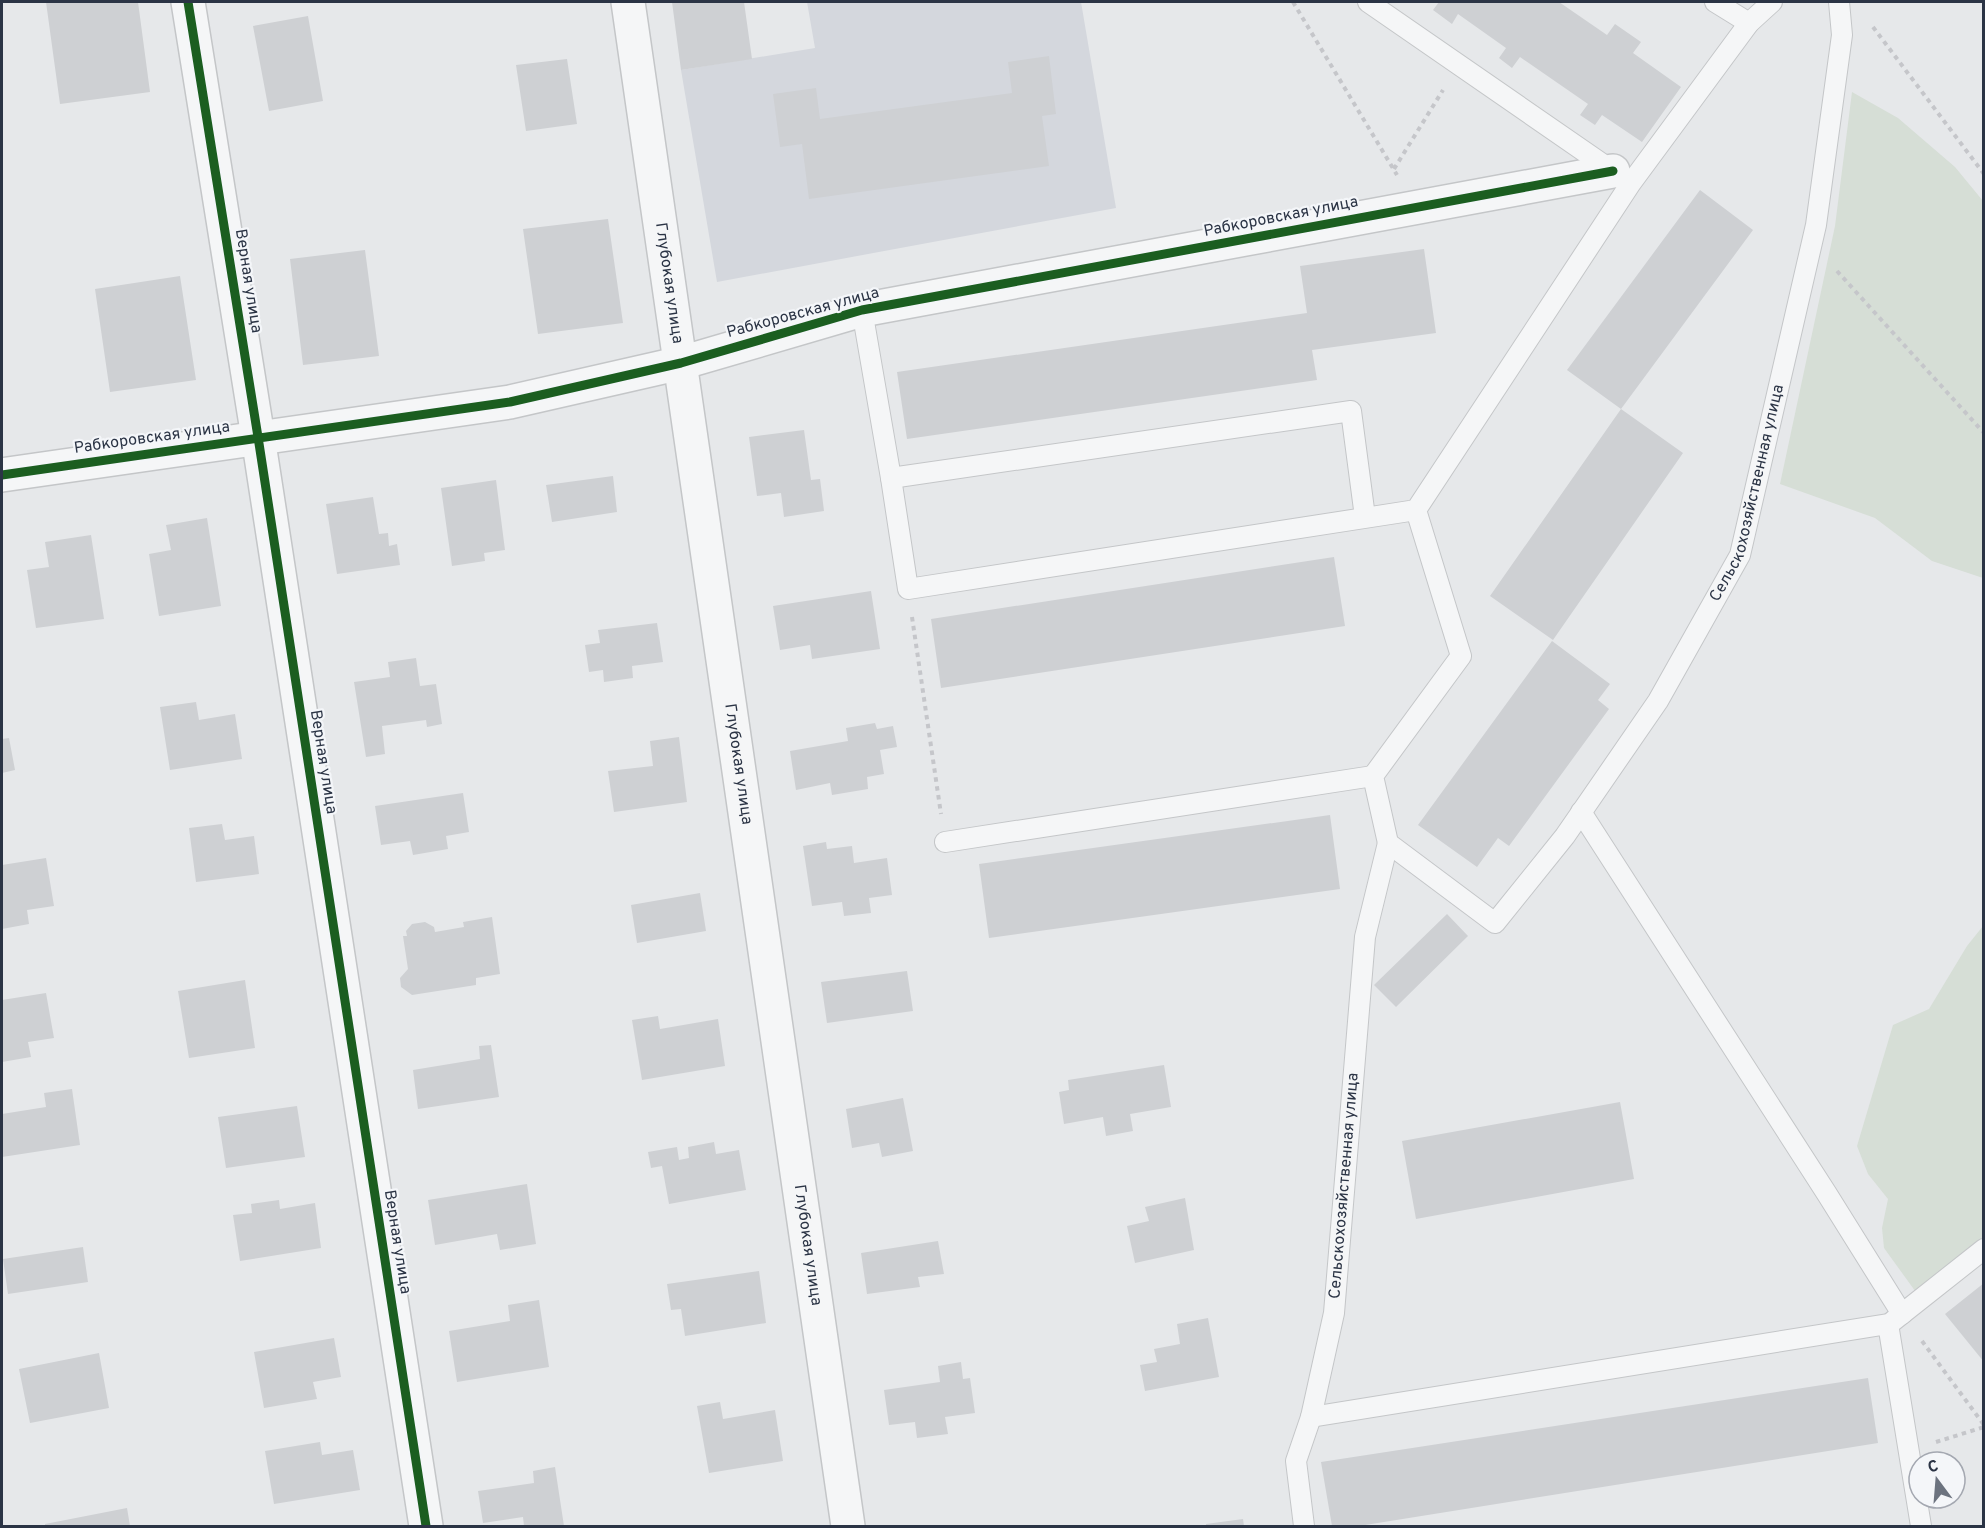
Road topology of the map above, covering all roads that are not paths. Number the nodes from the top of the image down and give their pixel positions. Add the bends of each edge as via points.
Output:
1 (188, 2) edge
2 (628, 2) edge
3 (1368, 2) edge
4 (1715, 2) edge
5 (1772, 2) edge
6 (1839, 2) edge
7 (1749, 23) junction
8 (1622, 177) junction
9 (861, 310) junction
10 (681, 363) junction
11 (258, 437) junction
12 (2, 475) edge
13 (891, 478) junction
14 (1416, 510) junction
15 (1365, 517) junction
16 (1373, 776) junction
17 (1581, 812) junction
18 (945, 842) road end
19 (1388, 843) junction
20 (1983, 1249) edge
21 (1895, 1319) junction
22 (1311, 1417) junction
23 (426, 1527) edge
24 (848, 1527) edge
25 (1304, 1527) edge
26 (1921, 1527) edge

1 - 11 street, Верная улица
2 - 10 street, Глубокая улица
3 - 8 lane
4 - 7 lane
5 - 7 lane
6 - 17 lane, Сельскохозяйственная улица via 1842,35 1816,225 1740,555 1658,701
7 - 8 lane
8 - 9 street, Рабкоровская улица via 1416,207
8 - 14 lane
9 - 10 street, Рабкоровская улица
9 - 13 lane
10 - 11 street, Рабкоровская улица via 510,402
10 - 24 street, Глубокая улица
11 - 12 street, Рабкоровская улица
11 - 23 street, Верная улица
13 - 15 lane via 1351,411
13 - 15 lane via 908,590
14 - 15 lane
14 - 16 lane via 1461,656
16 - 18 lane
16 - 19 lane
17 - 19 lane, Сельскохозяйственная улица via 1495,923
17 - 21 lane via 1827,1194
19 - 22 lane, Сельскохозяйственная улица via 1365,937 1334,1313
20 - 21 lane
21 - 22 lane
21 - 26 lane via 1908,1450
22 - 25 lane, Сельскохозяйственная улица via 1296,1461

